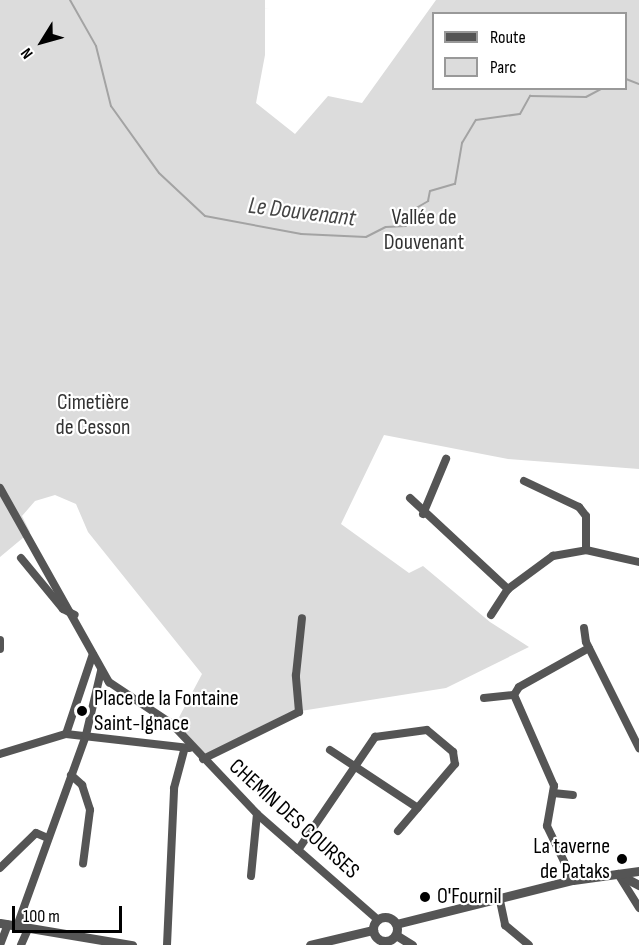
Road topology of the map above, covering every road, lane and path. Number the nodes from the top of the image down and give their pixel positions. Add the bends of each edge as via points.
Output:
1 (446, 459) dead end
2 (524, 481) dead end
3 (0, 488) edge
4 (410, 498) dead end
5 (423, 514) junction
6 (586, 550) junction
7 (21, 558) dead end
8 (639, 562) edge
9 (508, 589) junction
10 (75, 615) junction
11 (491, 615) dead end
12 (302, 618) dead end
13 (584, 628) dead end
14 (0, 640) edge
15 (589, 648) junction
16 (0, 649) edge
17 (93, 654) junction
18 (101, 671) junction
19 (514, 695) junction
20 (484, 698) dead end
21 (66, 734) junction
22 (86, 735) junction
23 (188, 748) junction
24 (639, 748) edge
25 (330, 750) dead end
26 (0, 754) edge
27 (203, 759) junction
28 (357, 764) junction
29 (71, 775) junction
30 (553, 793) junction
31 (573, 795) dead end
32 (418, 808) junction
33 (257, 814) junction
34 (398, 831) dead end
35 (48, 837) junction
36 (298, 850) junction
37 (83, 864) dead end
38 (0, 868) edge
39 (639, 871) edge
40 (618, 874) junction
41 (251, 876) dead end
42 (573, 880) junction
43 (639, 885) edge
44 (499, 897) junction
45 (639, 908) edge
46 (378, 920) junction
47 (8, 924) edge
48 (396, 924) junction
49 (28, 928) junction
50 (373, 930) junction
51 (396, 935) junction
52 (383, 943) edge
53 (0, 945) edge
54 (21, 945) edge
55 (132, 945) edge
56 (167, 945) edge
57 (310, 945) edge
58 (412, 945) edge
59 (529, 945) edge

1 - 5 street
2 - 6 street via 579,507 586,516
3 - 10 street, CHEMIN DES COURSES
4 - 5 street
5 - 9 street
6 - 8 street
6 - 9 street via 539,562
7 - 10 street via 63,609
9 - 11 street
10 - 17 street, CHEMIN DES COURSES
12 - 27 street via 296,675 300,712
13 - 15 street
14 - 16 street
15 - 19 street via 519,687
15 - 24 street
17 - 18 street, CHEMIN DES COURSES
17 - 21 street
18 - 22 street
18 - 23 street, CHEMIN DES COURSES via 138,706 172,724
19 - 20 street
19 - 30 street
21 - 22 street
21 - 26 street
22 - 23 street
22 - 29 street
23 - 27 street, CHEMIN DES COURSES
23 - 56 street via 174,788
25 - 28 street
27 - 33 street, CHEMIN DES COURSES
28 - 32 street
28 - 32 street via 375,737 419,729 453,752 455,764
28 - 36 street
29 - 35 street
29 - 37 street via 82,784 90,810
30 - 31 street
30 - 42 street via 547,826
32 - 34 street
33 - 36 street, CHEMIN DES COURSES
33 - 41 street
35 - 38 street via 36,833
35 - 47 street
36 - 46 street, CHEMIN DES COURSES
39 - 40 street
40 - 42 street
40 - 43 street
40 - 45 street
42 - 44 street
44 - 48 street
44 - 59 street via 505,925
46 - 48 street
46 - 50 street
47 - 49 street
47 - 53 street
48 - 51 street
49 - 54 street
49 - 55 street
50 - 52 street
50 - 57 street
51 - 52 street
51 - 58 street

